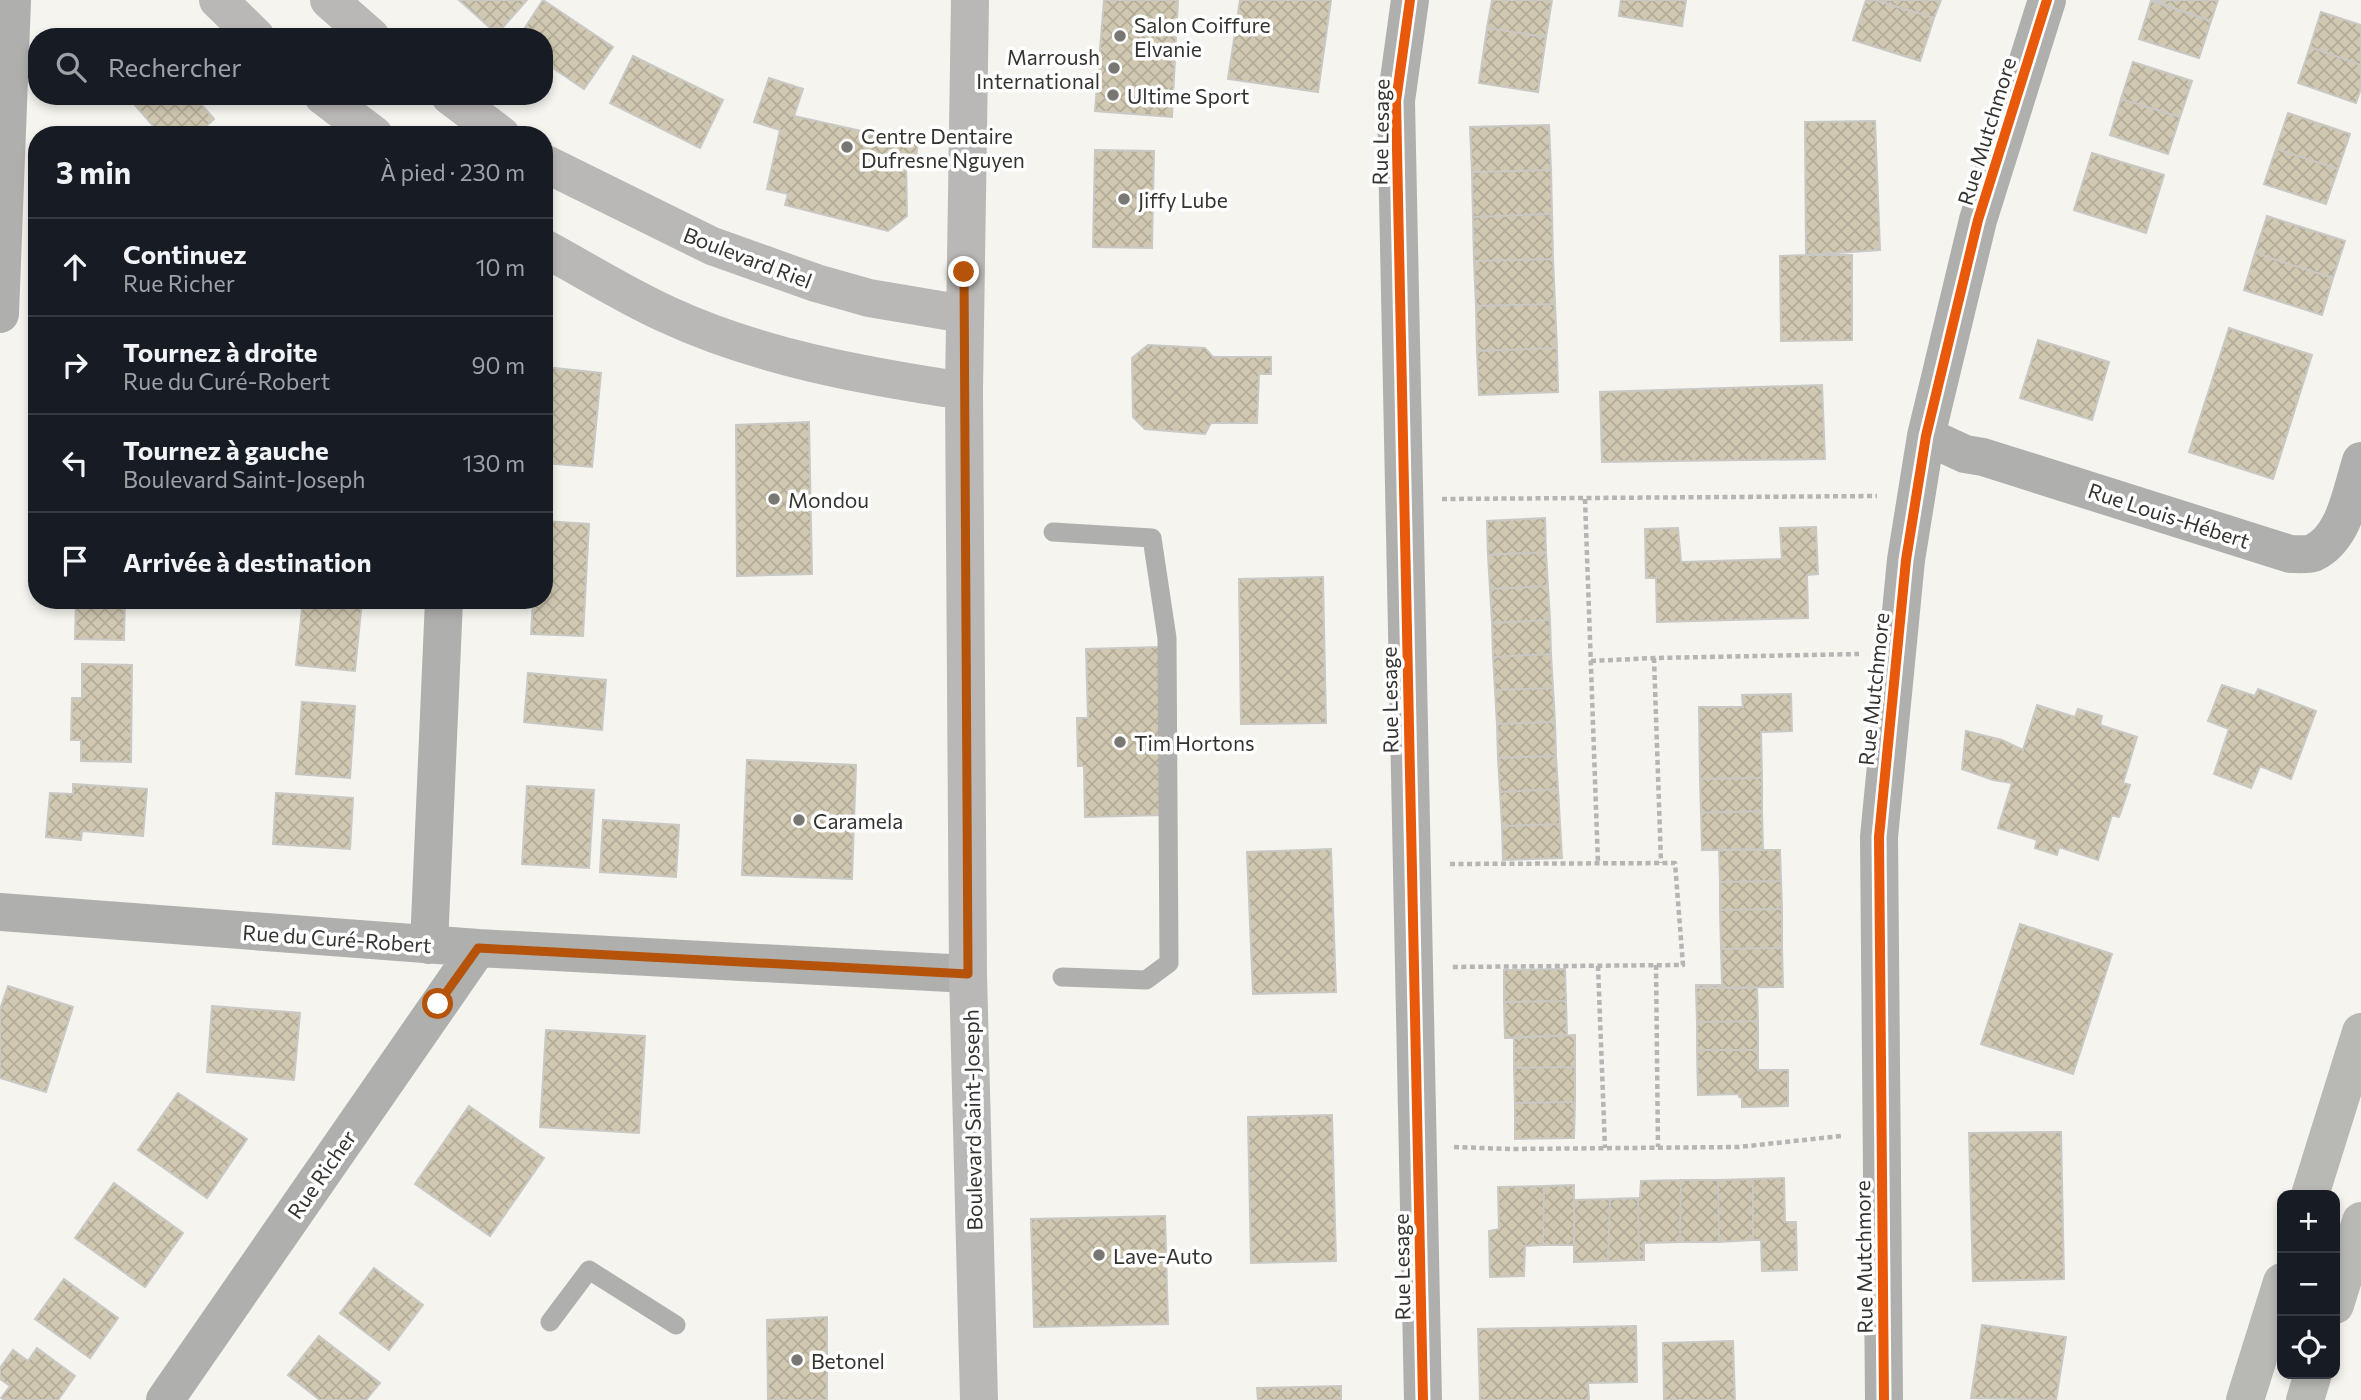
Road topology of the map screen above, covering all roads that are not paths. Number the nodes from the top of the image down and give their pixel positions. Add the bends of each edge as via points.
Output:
1 (12, 0) edge
2 (218, 0) edge
3 (330, 0) edge
4 (970, 0) edge
5 (1410, 0) edge
6 (2047, 0) edge
7 (247, 28) edge
8 (361, 28) edge
9 (335, 105) edge
10 (462, 105) edge
11 (362, 126) edge
12 (490, 126) edge
13 (553, 175) edge
14 (553, 253) edge
15 (0, 314) edge
16 (964, 314) junction
17 (964, 391) junction
18 (1926, 436) junction
19 (2361, 461) edge
20 (1053, 532) dead end
21 (444, 609) edge
22 (0, 912) edge
23 (429, 944) junction
24 (478, 948) junction
25 (968, 974) junction
26 (1062, 977) dead end
27 (2361, 1032) edge
28 (2312, 1190) edge
29 (2361, 1221) edge
30 (2340, 1289) edge
31 (2277, 1298) edge
32 (550, 1322) dead end
33 (676, 1325) dead end
34 (2311, 1379) edge
35 (165, 1400) edge
36 (979, 1400) edge
37 (1423, 1400) edge
38 (1884, 1400) edge
39 (2245, 1400) edge
40 (2305, 1400) edge

1 - 15 street
2 - 7 main road
3 - 8 main road
4 - 16 main road, Boulevard Saint-Joseph
5 - 37 street, Rue Lesage via 1396,101
6 - 18 street, Rue Mutchmore via 1978,220
9 - 11 main road
10 - 12 main road
13 - 16 main road, Boulevard Riel via 712,246 816,283 869,298
14 - 17 main road via 667,315 730,338 893,380
16 - 17 main road, Boulevard Saint-Joseph
17 - 25 main road, Boulevard Saint-Joseph
18 - 19 street, Rue Louis-Hébert via 1965,454 2290,554 2311,554 2330,541 2342,521
18 - 38 street, Rue Mutchmore via 1906,560 1879,837
20 - 26 lane via 1152,538 1167,638 1169,963 1146,980
21 - 23 street
22 - 23 street, Rue du Curé-Robert
23 - 24 street, Rue du Curé-Robert
24 - 25 street, Rue du Curé-Robert
24 - 35 street, Rue Richer
25 - 36 main road, Boulevard Saint-Joseph
27 - 28 highway
29 - 30 highway
31 - 39 highway
32 - 33 lane via 589,1270
34 - 40 highway

